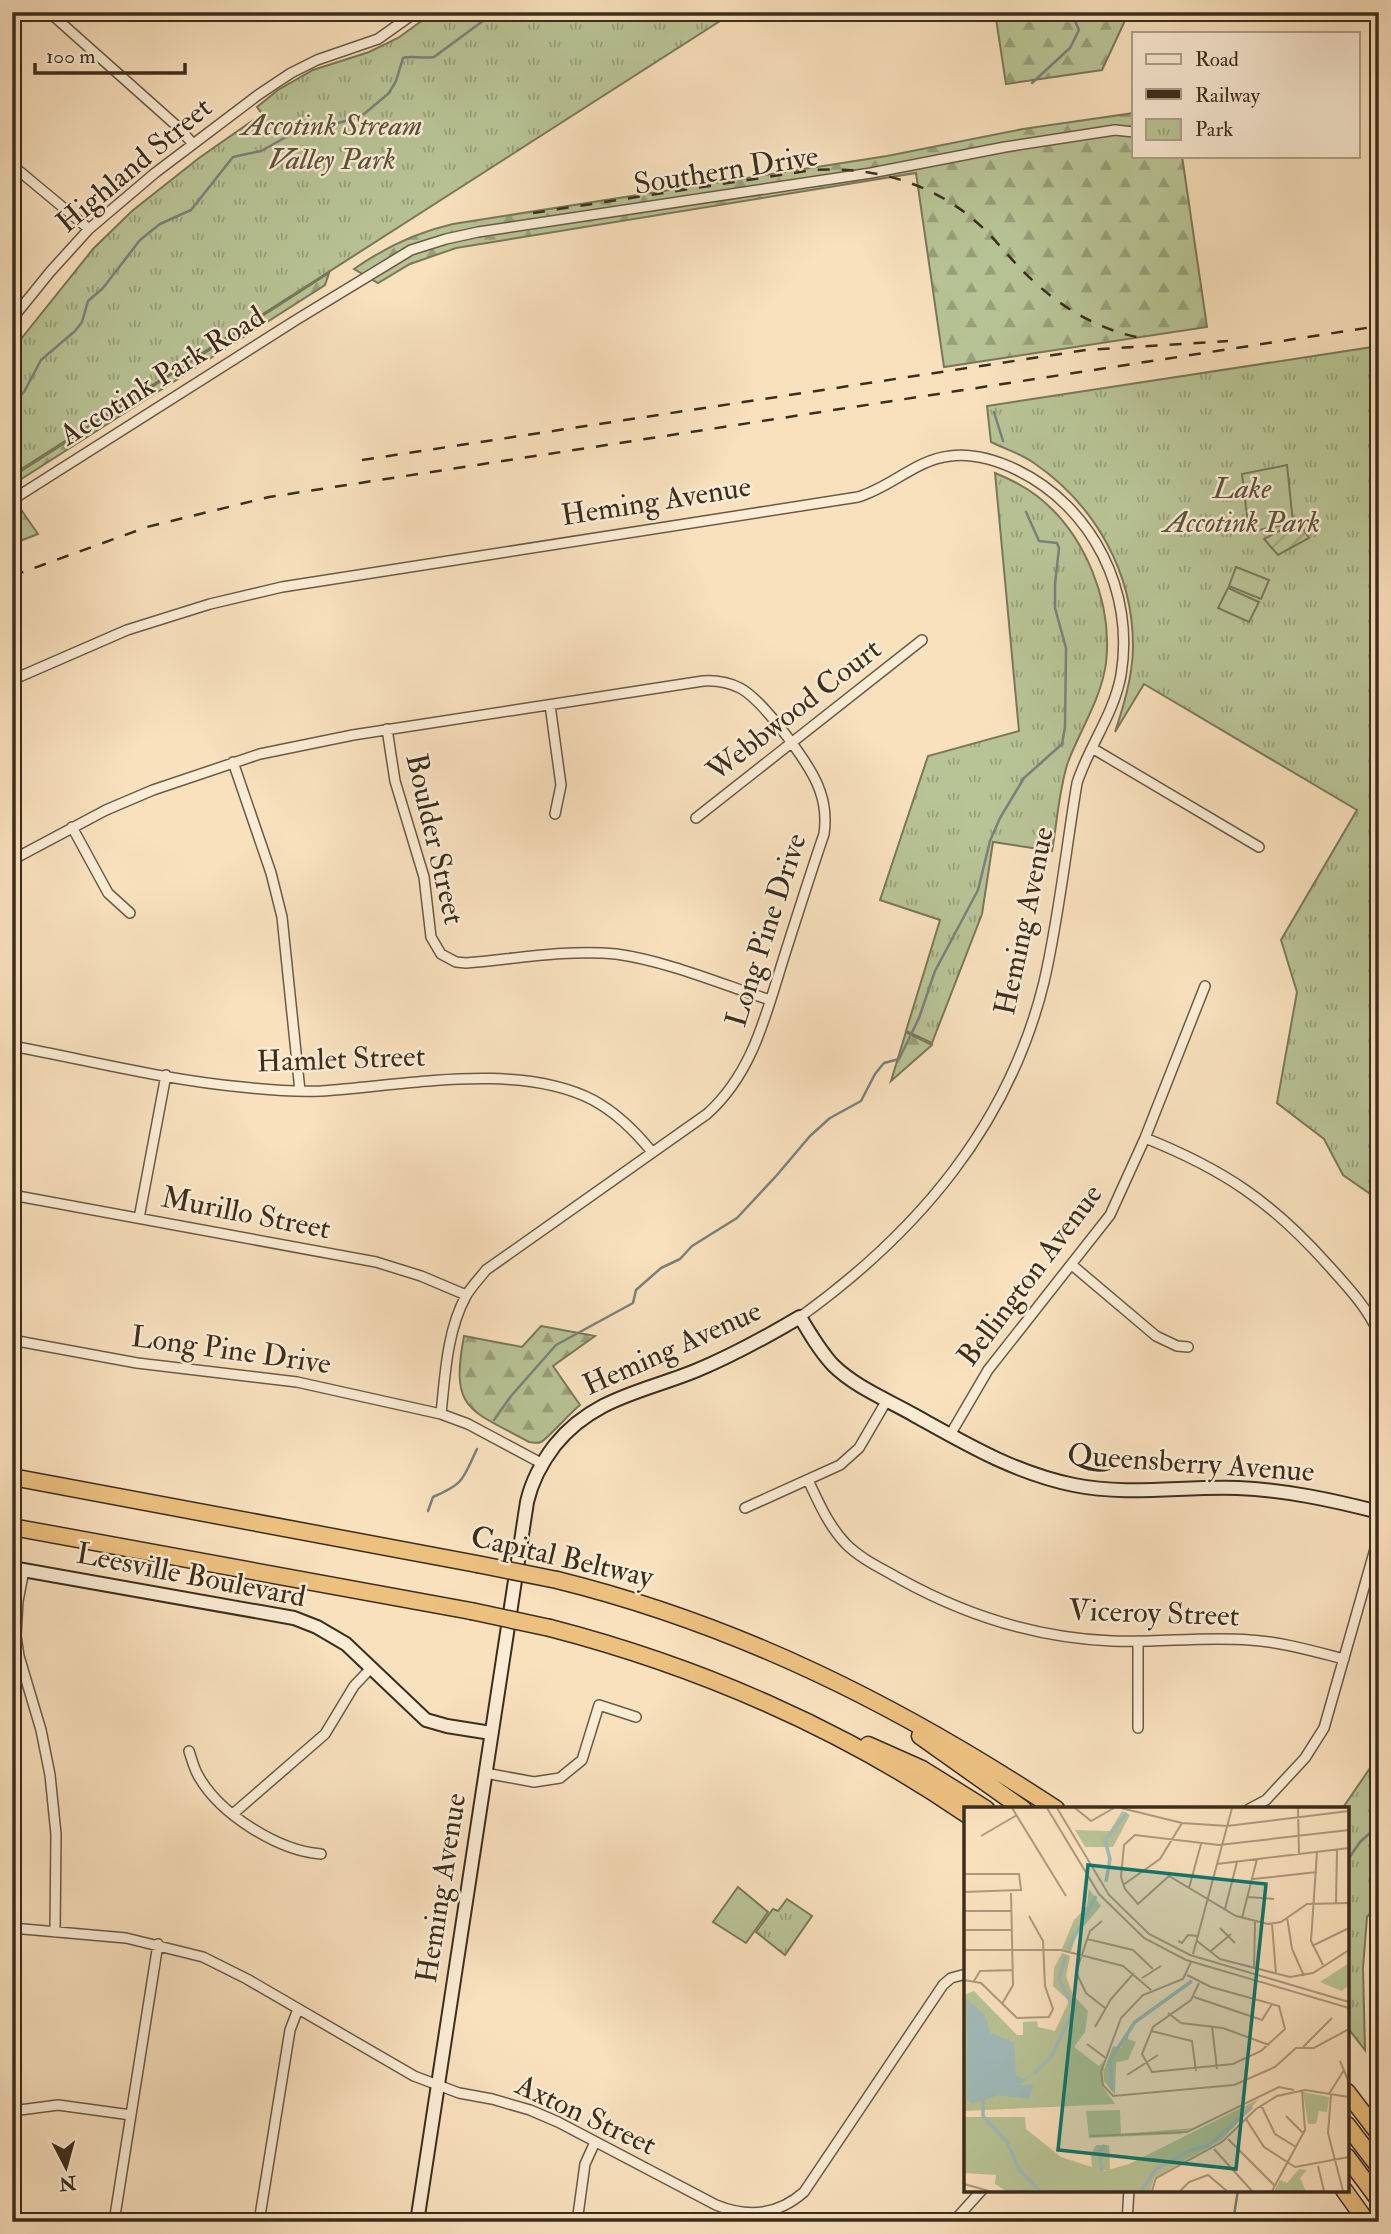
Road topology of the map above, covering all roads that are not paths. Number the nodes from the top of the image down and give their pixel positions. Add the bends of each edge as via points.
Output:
1 (49, 12) edge
2 (416, 12) edge
3 (1132, 132) edge
4 (193, 144) junction
5 (12, 165) edge
6 (89, 229) junction
7 (340, 296) joint
8 (12, 319) edge
9 (12, 500) edge
10 (922, 640) dead end
11 (12, 680) edge
12 (550, 705) junction
13 (387, 729) junction
14 (791, 743) junction
15 (1092, 748) junction
16 (233, 762) junction
17 (555, 814) dead end
18 (696, 818) dead end
19 (72, 827) junction
20 (1259, 847) dead end
21 (12, 860) edge
22 (130, 913) dead end
23 (1205, 986) dead end
24 (770, 1000) junction
25 (12, 1046) edge
26 (166, 1075) junction
27 (300, 1091) junction
28 (1145, 1138) junction
29 (652, 1152) junction
30 (12, 1195) edge
31 (139, 1218) junction
32 (1072, 1265) junction
33 (466, 1295) junction
34 (800, 1317) junction
35 (1379, 1334) edge
36 (12, 1340) edge
37 (1188, 1347) dead end
38 (887, 1400) junction
39 (441, 1414) junction
40 (950, 1435) junction
41 (541, 1463) junction
42 (12, 1477) edge
43 (808, 1480) junction
44 (745, 1508) dead end
45 (1379, 1513) edge
46 (12, 1527) edge
47 (1379, 1535) edge
48 (18, 1569) edge
49 (1138, 1641) junction
50 (1344, 1659) junction
51 (371, 1668) junction
52 (816, 1672) junction
53 (746, 1695) junction
54 (636, 1717) dead end
55 (1138, 1728) dead end
56 (491, 1733) junction
57 (189, 1751) dead end
58 (485, 1773) junction
59 (983, 1807) edge
60 (1021, 1807) edge
61 (1053, 1807) edge
62 (1253, 1807) edge
63 (234, 1813) junction
64 (964, 1813) edge
65 (321, 1854) dead end
66 (12, 1928) edge
67 (55, 1931) junction
68 (158, 1944) junction
69 (964, 1975) edge
70 (298, 2008) junction
71 (438, 2084) junction
72 (1349, 2095) edge
73 (12, 2111) edge
74 (131, 2115) junction
75 (1349, 2128) edge
76 (1379, 2134) edge
77 (594, 2142) junction
78 (1349, 2160) edge
79 (1379, 2167) edge
80 (980, 2192) edge
81 (1129, 2192) edge
82 (1345, 2192) edge
83 (1379, 2200) edge
84 (114, 2222) edge
85 (259, 2222) edge
86 (417, 2222) edge
87 (576, 2222) edge
88 (953, 2222) edge
89 (1127, 2222) edge
90 (1367, 2222) edge

1 - 4 street
2 - 4 street, Highland Street via 378,39 291,73
3 - 7 street, Southern Drive via 1115,130 871,173 478,232 411,250
4 - 6 street, Highland Street
5 - 6 street
6 - 8 street, Highland Street
7 - 9 street, Accotink Park Road
10 - 14 street, Webbwood Court
11 - 15 street, Heming Avenue via 127,630 210,604 340,576 858,497 883,488 922,463 969,455 1013,468 1055,494 1085,525 1106,559 1120,604 1123,659 1113,704
12 - 13 street, Long Pine Drive
12 - 14 street, Long Pine Drive via 702,681 722,682 753,697
12 - 17 street via 561,785
13 - 16 street, Long Pine Drive
13 - 24 street, Boulder Street via 398,791 424,877 431,937 448,959 466,963 580,953 617,955
14 - 18 street, Webbwood Court
14 - 24 street, Long Pine Drive via 817,782 825,824
15 - 20 street
15 - 34 street, Heming Avenue via 1077,783 1043,985 1000,1098 959,1166 913,1221 859,1272
16 - 19 street, Long Pine Drive via 153,790
16 - 27 street via 282,917
19 - 21 street, Long Pine Drive
19 - 22 street via 108,894
23 - 28 street, Bellington Avenue
24 - 29 street, Long Pine Drive via 752,1053 729,1091 706,1114
25 - 26 street, Hamlet Street
26 - 27 street, Hamlet Street
26 - 31 street
27 - 29 street, Hamlet Street via 467,1079 546,1084 605,1107
28 - 32 street, Bellington Avenue via 1110,1215
28 - 35 street via 1209,1166 1271,1208 1352,1291
29 - 33 street, Long Pine Drive via 498,1260
30 - 31 street, Murillo Street
31 - 33 street, Murillo Street via 376,1262
32 - 37 street via 1156,1336
32 - 40 street, Bellington Avenue via 988,1370
33 - 39 street, Long Pine Drive via 452,1340
34 - 38 street, Queensberry Avenue via 835,1366
34 - 41 street, Heming Avenue via 717,1362 593,1410 566,1431
36 - 39 street, Long Pine Drive via 137,1363 297,1382
38 - 40 street, Queensberry Avenue
38 - 43 street via 853,1455
39 - 41 street, Long Pine Drive
40 - 45 street, Queensberry Avenue via 1014,1468 1076,1485 1131,1491 1272,1490
41 - 56 street, Heming Avenue via 527,1502
42 - 52 highway, Capital Beltway, bridge via 557,1580 698,1622
43 - 44 street
43 - 49 street, Viceroy Street via 826,1518 848,1545 927,1594 1028,1629 1086,1639
46 - 53 highway, bridge via 550,1628 640,1655
47 - 50 street
48 - 51 street, Leesville Boulevard via 294,1618 346,1644
48 - 67 street via 19,1656 50,1775
49 - 50 street, Viceroy Street via 1252,1640
49 - 55 street
50 - 62 street via 1329,1713 1313,1747 1266,1800
51 - 56 street, Leesville Boulevard via 426,1720
51 - 63 street via 354,1686 325,1734
52 - 60 highway via 936,1746
52 - 61 highway, Capital Beltway via 904,1715
53 - 59 highway via 905,1761
53 - 64 highway via 865,1752
54 - 58 street via 599,1705 582,1760 560,1778 534,1782
56 - 58 street, Heming Avenue
57 - 63 street via 207,1789
58 - 71 street, Heming Avenue
63 - 65 street via 286,1847
66 - 67 street, Axton Street
67 - 68 street, Axton Street
68 - 70 street, Axton Street via 219,1964
68 - 74 street
69 - 77 street, Axton Street via 943,1985 812,2182 776,2210 755,2214 725,2209
70 - 71 street, Axton Street via 405,2071
70 - 85 street via 290,2030
71 - 77 street, Axton Street via 530,2110
71 - 86 street, Heming Avenue
72 - 76 highway
73 - 74 street via 58,2105
74 - 84 street
75 - 79 highway
77 - 87 street via 585,2164
78 - 83 highway
80 - 88 street
81 - 89 street
82 - 90 highway

